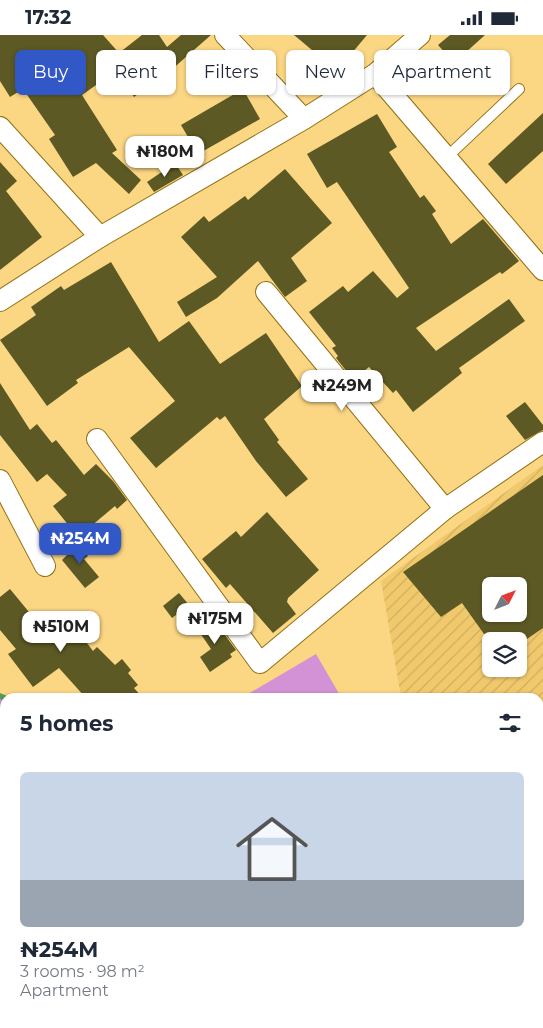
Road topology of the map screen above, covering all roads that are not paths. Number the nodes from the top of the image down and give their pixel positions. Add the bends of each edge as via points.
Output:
1 (225, 35) edge
2 (420, 35) edge
3 (403, 50) edge
4 (374, 75) edge
5 (519, 89) dead end
6 (393, 95) edge
7 (304, 119) junction
8 (0, 127) edge
9 (447, 157) junction
10 (100, 237) junction
11 (543, 269) edge
12 (266, 293) dead end
13 (0, 301) edge
14 (97, 439) dead end
15 (543, 441) edge
16 (0, 480) edge
17 (445, 509) junction
18 (45, 566) dead end

1 - 7 street
2 - 3 street
4 - 7 street
5 - 9 lane
6 - 9 street
7 - 10 street
8 - 10 street
9 - 11 street
10 - 13 street
12 - 17 street
14 - 17 street via 260,663
15 - 17 street
16 - 18 street

